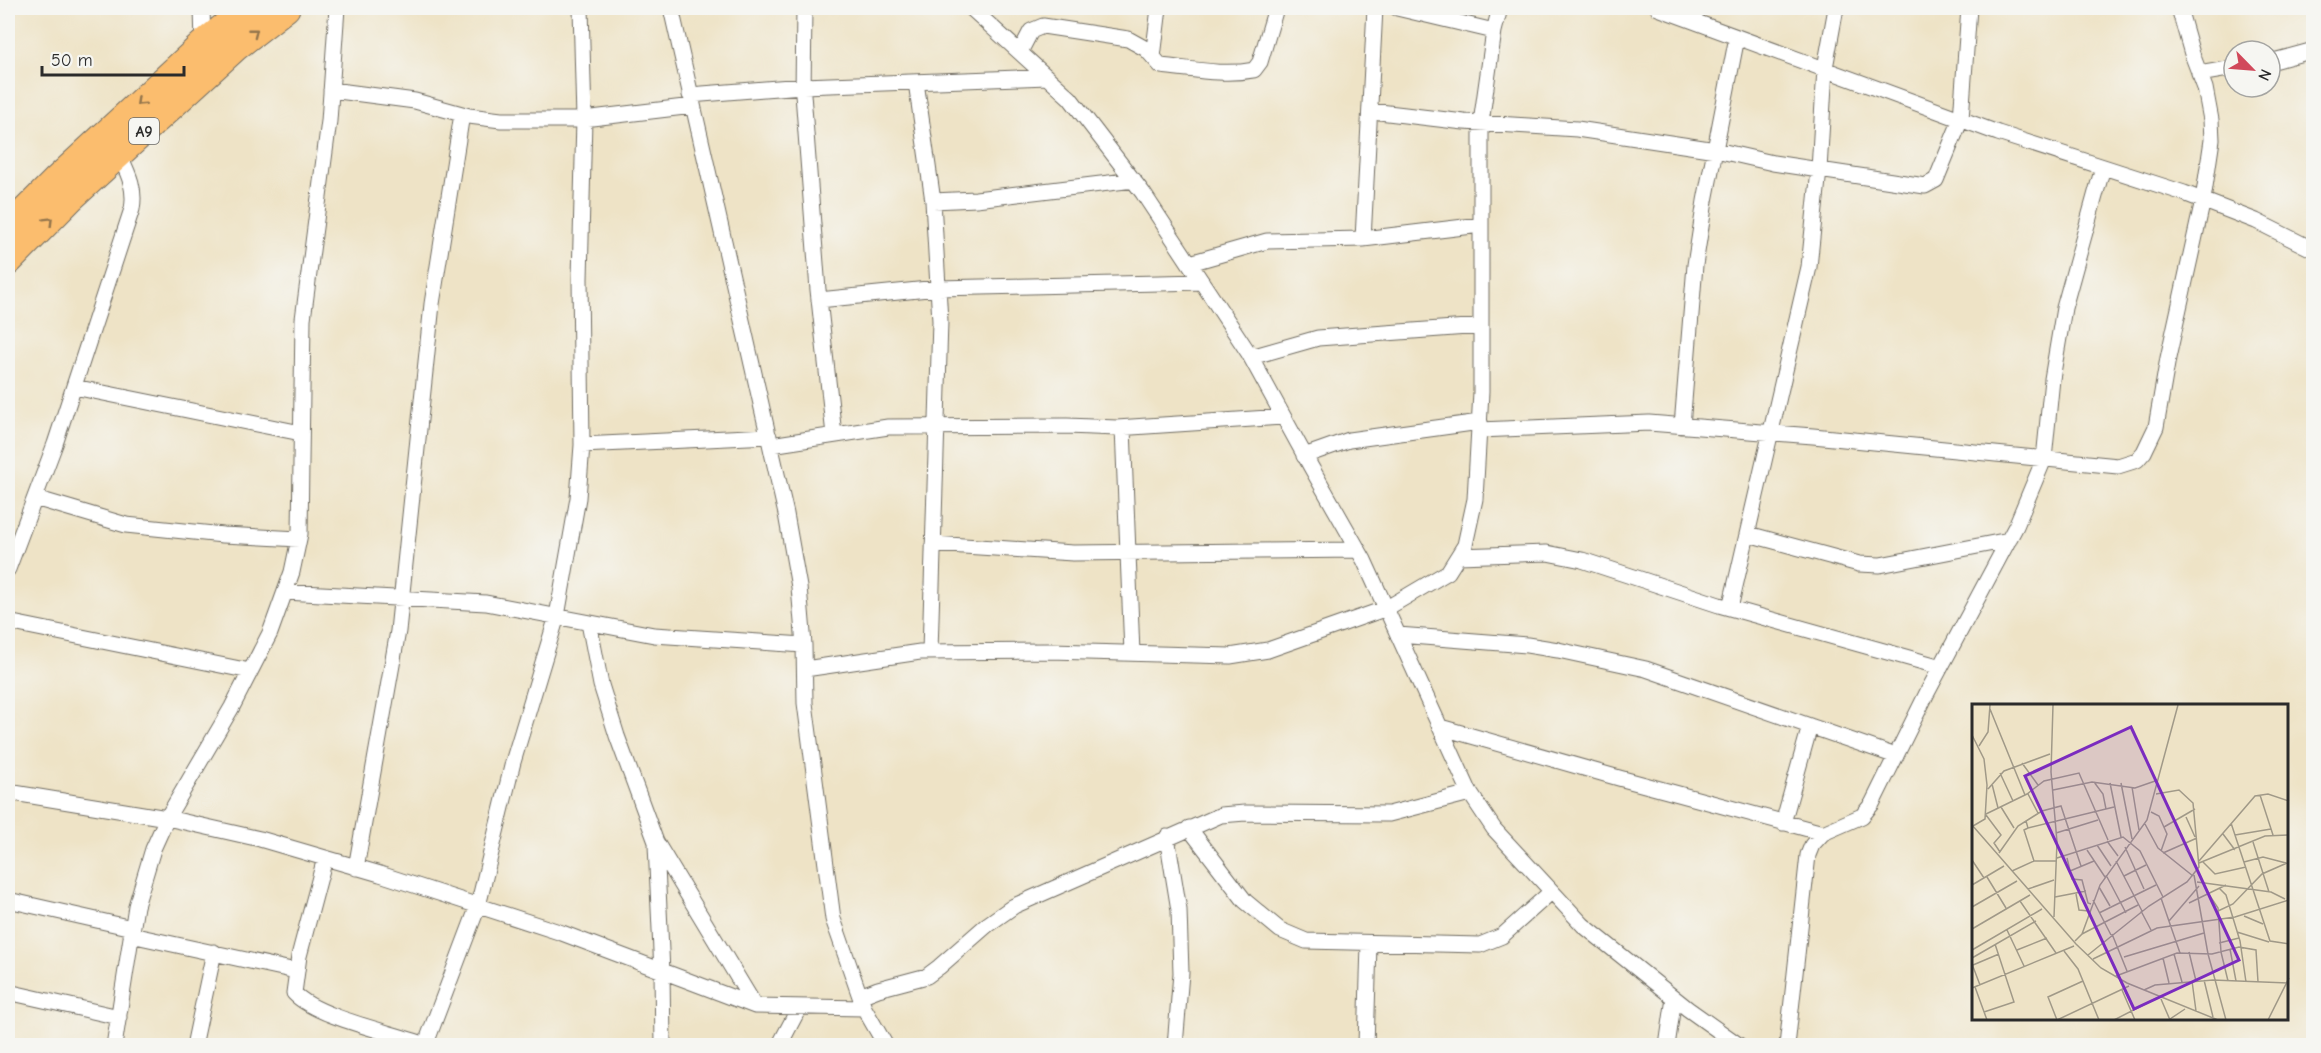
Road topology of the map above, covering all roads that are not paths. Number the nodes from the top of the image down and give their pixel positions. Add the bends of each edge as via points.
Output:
1 (202, 8) edge
2 (246, 8) edge
3 (286, 8) edge
4 (336, 8) edge
5 (581, 8) edge
6 (671, 8) edge
7 (804, 8) edge
8 (970, 8) edge
9 (1160, 8) edge
10 (1276, 8) edge
11 (1375, 8) edge
12 (1397, 8) edge
13 (1500, 8) edge
14 (1658, 8) edge
15 (1836, 8) edge
16 (1969, 8) edge
17 (2179, 8) edge
18 (1494, 31) junction
19 (1737, 37) junction
20 (203, 44) junction
21 (2313, 50) edge
22 (1020, 52) junction
23 (1153, 57) junction
24 (2282, 59) edge
25 (1825, 68) junction
26 (2222, 70) edge
27 (2199, 74) junction
28 (1047, 77) junction
29 (916, 82) junction
30 (803, 86) junction
31 (331, 90) junction
32 (692, 101) junction
33 (1371, 111) junction
34 (462, 114) junction
35 (584, 119) junction
36 (1961, 119) junction
37 (1481, 123) junction
38 (1716, 150) junction
39 (119, 154) junction
40 (2103, 167) junction
41 (1819, 170) junction
42 (1134, 180) junction
43 (2204, 200) junction
44 (933, 201) junction
45 (1481, 225) junction
46 (8, 228) edge
47 (1363, 239) junction
48 (2313, 250) edge
49 (8, 262) edge
50 (1190, 263) junction
51 (1202, 282) junction
52 (938, 288) junction
53 (819, 300) junction
54 (1481, 326) junction
55 (1251, 357) junction
56 (74, 387) junction
57 (1283, 417) junction
58 (1480, 426) junction
59 (1682, 426) junction
60 (937, 427) junction
61 (1123, 428) junction
62 (301, 433) junction
63 (1771, 433) junction
64 (834, 435) junction
65 (770, 441) junction
66 (582, 445) junction
67 (1305, 456) junction
68 (2044, 459) junction
69 (35, 498) junction
70 (1748, 534) junction
71 (299, 539) junction
72 (2009, 540) junction
73 (933, 544) junction
74 (1358, 550) junction
75 (1127, 553) junction
76 (1458, 556) junction
77 (8, 569) edge
78 (285, 592) junction
79 (402, 597) junction
80 (1387, 608) junction
81 (1730, 608) junction
82 (558, 616) junction
83 (8, 622) edge
84 (589, 622) junction
85 (1398, 635) junction
86 (804, 645) junction
87 (930, 652) junction
88 (1132, 653) junction
89 (1941, 667) junction
90 (805, 669) junction
91 (250, 671) junction
92 (1810, 726) junction
93 (1440, 727) junction
94 (1896, 756) junction
95 (8, 792) edge
96 (1470, 793) junction
97 (167, 818) junction
98 (1783, 823) junction
99 (1189, 828) junction
100 (1823, 833) junction
101 (1167, 837) junction
102 (656, 842) junction
103 (325, 858) junction
104 (356, 868) junction
105 (1551, 892) junction
106 (8, 900) edge
107 (478, 906) junction
108 (132, 931) junction
109 (1369, 944) junction
110 (214, 952) junction
111 (296, 971) junction
112 (662, 972) junction
113 (8, 992) edge
114 (1674, 998) junction
115 (862, 1002) junction
116 (755, 1006) junction
117 (799, 1008) junction
118 (119, 1017) junction
119 (426, 1045) edge
120 (114, 1046) edge
121 (194, 1046) edge
122 (663, 1046) edge
123 (779, 1046) edge
124 (886, 1046) edge
125 (1175, 1046) edge
126 (1366, 1046) edge
127 (1666, 1046) edge
128 (1740, 1046) edge
129 (1787, 1046) edge

1 - 20 street
2 - 20 highway, A9
39 -> 3 highway, A9 via 236,46
4 - 31 street
5 - 35 street
6 - 32 street
7 - 30 street
8 - 22 street
9 - 23 street
10 - 23 street via 1254,70 1227,74 1161,66
11 - 33 street
12 - 18 street
13 - 18 street
14 - 19 street
15 - 25 street
16 - 36 street
17 - 27 street
18 - 37 street
19 - 25 street
19 - 38 street
20 -> 46 highway, A9
21 - 24 street
22 - 23 street via 1031,31 1043,26 1128,39
22 - 28 street
25 - 36 street
25 - 41 street
26 - 27 street
27 - 43 street via 2205,88 2212,140
28 - 29 street
28 - 42 street via 1070,98
29 - 30 street
29 - 44 street
30 - 32 street
30 - 53 street
31 - 34 street via 415,101
31 - 62 street via 303,319
32 - 35 street
32 - 65 street
33 - 37 street
33 - 47 street
34 - 35 street via 501,120
34 - 79 street via 432,304
35 - 66 street via 580,279
36 - 40 street
36 - 41 street via 1936,180 1925,186
37 - 38 street via 1577,129
37 - 45 street
38 - 41 street
38 - 59 street via 1695,265
49 -> 39 highway, A9
39 - 56 street via 132,182 134,200
40 - 43 street
40 - 68 street via 2064,308
41 - 63 street via 1809,267
42 - 44 street
42 - 50 street
43 - 48 street
43 - 68 street via 2156,427 2144,452 2137,460 2118,466
44 - 52 street
45 - 47 street
45 - 54 street
47 - 50 street via 1267,241
50 - 51 street
51 - 52 street
51 - 55 street
52 - 53 street
52 - 60 street
53 - 64 street
54 - 55 street via 1318,338
54 - 58 street
55 - 57 street
56 - 62 street
56 - 69 street
57 - 61 street
57 - 67 street
58 - 59 street
58 - 67 street via 1349,440
58 - 76 street via 1475,499 1465,545
59 - 63 street
60 - 61 street
60 - 64 street via 888,427
60 - 73 street
61 - 75 street
62 - 71 street
63 - 68 street
63 - 70 street
64 - 65 street
65 - 66 street
65 - 86 street via 799,587
66 - 82 street via 579,498
67 - 74 street
68 - 72 street
69 - 71 street via 126,525
69 - 77 street
70 - 72 street via 1858,564 1880,565
70 - 81 street
71 - 78 street
72 - 89 street
73 - 75 street
73 - 87 street
74 - 75 street
74 - 80 street
75 - 88 street
76 - 80 street via 1449,572
76 - 81 street via 1547,553 1582,560
78 - 79 street
78 - 91 street
79 - 82 street via 486,603
79 - 104 street
80 - 85 street
80 - 88 street via 1268,650 1230,656
81 - 89 street
82 - 84 street
82 - 107 street via 505,789
83 - 91 street
84 - 86 street via 654,635
84 - 102 street via 601,685
85 - 92 street via 1527,645 1646,669
85 - 93 street
86 - 90 street
87 - 88 street
87 - 90 street
89 - 94 street
90 - 115 street via 805,703 833,919
91 - 97 street
92 - 94 street
92 - 98 street
93 - 96 street
93 - 98 street
94 - 100 street via 1862,816
95 - 97 street
96 - 99 street via 1389,814 1245,813 1221,815
96 - 105 street via 1494,829
97 - 103 street
97 - 108 street via 153,849
98 - 100 street
99 - 101 street
99 - 109 street via 1245,902 1280,930 1306,941
100 - 129 street via 1808,855
101 - 115 street via 1014,906 927,976 878,989
101 - 125 street via 1179,910 1181,973
102 - 112 street
102 - 116 street
103 - 104 street
103 - 111 street
104 - 107 street
105 - 109 street via 1502,936 1480,945
105 - 114 street via 1583,925
106 - 108 street
107 - 112 street
107 - 119 street
108 - 110 street
108 - 118 street
109 - 126 street
110 - 111 street
110 - 121 street
111 - 119 street via 294,993 300,1000
112 - 116 street
112 - 122 street
113 - 118 street
114 - 127 street
114 - 128 street
115 - 117 street
115 - 124 street
116 - 117 street
117 - 123 street
118 - 120 street

